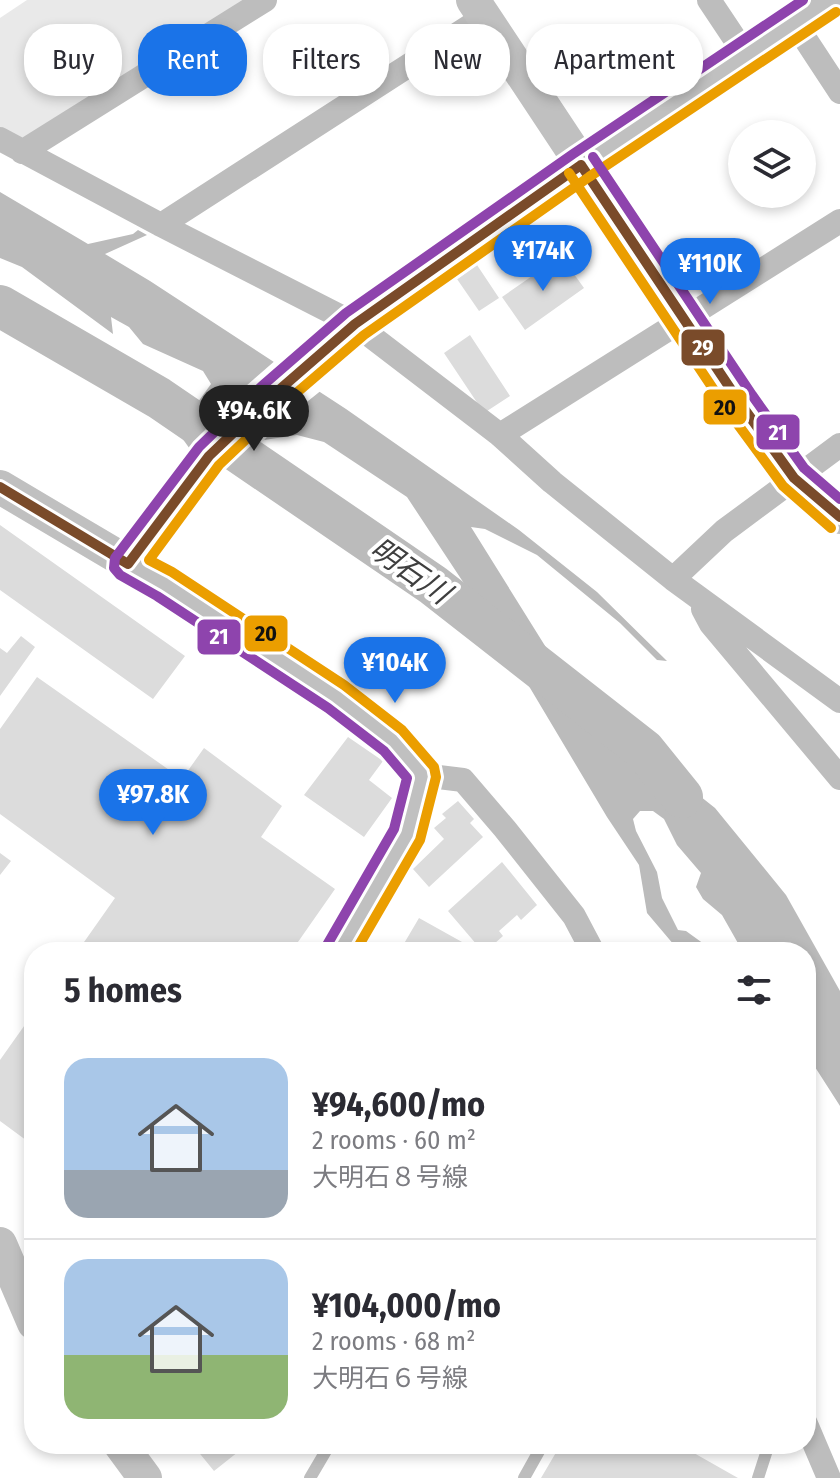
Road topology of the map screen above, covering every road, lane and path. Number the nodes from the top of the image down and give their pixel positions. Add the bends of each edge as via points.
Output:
1 (265, 0) edge
2 (709, 0) edge
3 (828, 0) edge
4 (479, 9) edge
5 (794, 22) junction
6 (745, 54) junction
7 (840, 92) edge
8 (0, 139) edge
9 (22, 152) junction
10 (581, 165) junction
11 (840, 221) edge
12 (161, 225) junction
13 (684, 320) junction
14 (347, 331) junction
15 (500, 435) junction
16 (840, 445) edge
17 (794, 478) junction
18 (0, 487) edge
19 (840, 517) edge
20 (136, 554) junction
21 (673, 579) junction
22 (695, 595) junction
23 (840, 701) edge
24 (422, 775) junction
25 (840, 778) edge
26 (345, 942) edge
27 (588, 942) edge
28 (0, 1244) edge
29 (24, 1300) edge
30 (816, 1447) edge
31 (127, 1454) edge
32 (324, 1454) edge
33 (537, 1454) edge
34 (766, 1454) edge
35 (145, 1478) edge
36 (310, 1478) edge
37 (524, 1478) edge
38 (758, 1478) edge
39 (829, 1478) edge

1 - 9 street
2 - 6 street
3 - 5 street
4 - 10 street
4 - 12 street
5 - 6 street
5 - 7 street
6 - 10 street
8 - 9 street
9 - 12 street
10 - 13 street
10 - 14 street
11 - 13 street
12 - 14 street
13 - 15 street
13 - 17 street
14 - 15 street
14 - 20 street via 209,456
15 - 21 street
16 - 17 street
17 - 19 street
17 - 21 street via 724,531
18 - 20 street
20 - 24 street via 164,584 394,741
21 - 22 street
22 - 23 street
22 - 25 street via 711,624
24 - 26 street via 407,834
24 - 27 street via 463,780 574,916
28 - 29 street
30 - 39 street
31 - 35 street
32 - 36 lane
33 - 37 lane
34 - 38 lane

